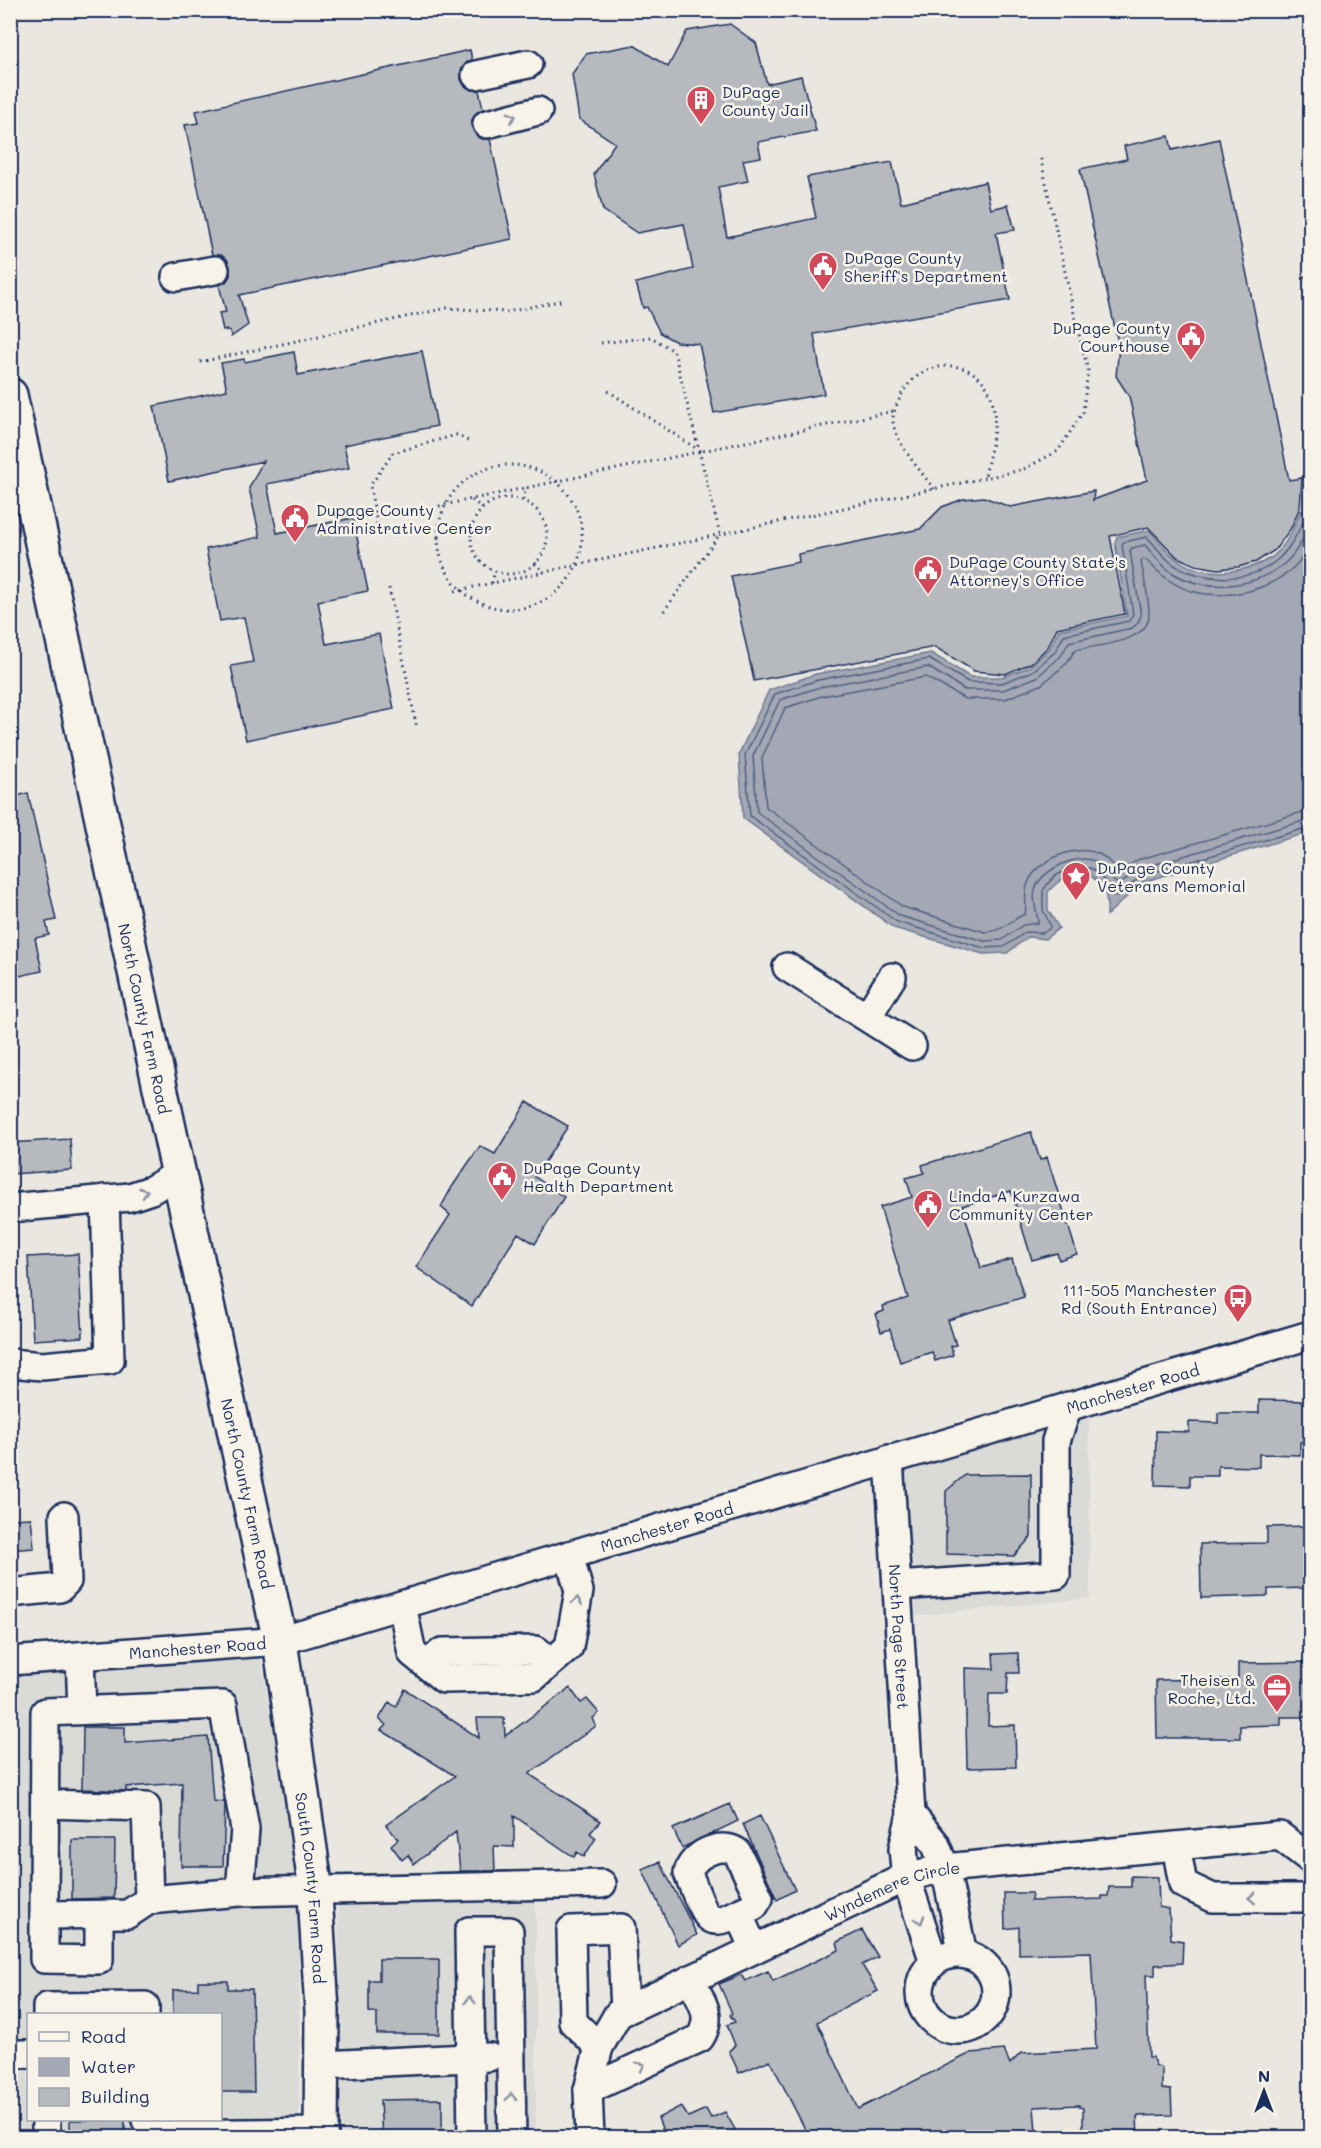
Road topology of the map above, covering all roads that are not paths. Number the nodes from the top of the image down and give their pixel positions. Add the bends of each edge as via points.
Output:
1 (528, 64) dead end
2 (476, 75) dead end
3 (538, 111) dead end
4 (487, 124) dead end
5 (215, 270) dead end
6 (176, 277) dead end
7 (10, 395) edge
8 (787, 967) dead end
9 (892, 977) dead end
10 (867, 1017) junction
11 (912, 1046) dead end
12 (180, 1173) junction
13 (105, 1199) junction
14 (10, 1208) edge
15 (1311, 1335) edge
16 (10, 1363) edge
17 (1068, 1406) junction
18 (1030, 1418) junction
19 (1056, 1441) junction
20 (889, 1459) junction
21 (64, 1516) dead end
22 (569, 1555) junction
23 (897, 1586) junction
24 (10, 1593) edge
25 (402, 1605) junction
26 (280, 1641) junction
27 (81, 1656) junction
28 (10, 1661) edge
29 (82, 1710) junction
30 (45, 1804) junction
31 (911, 1814) junction
32 (1176, 1846) junction
33 (1311, 1858) edge
34 (945, 1868) junction
35 (906, 1877) junction
36 (602, 1884) dead end
37 (315, 1889) junction
38 (240, 1892) junction
39 (1311, 1898) edge
40 (149, 1900) junction
41 (738, 1913) dead end
42 (44, 1915) junction
43 (99, 1915) junction
44 (754, 1949) junction
45 (963, 1954) junction
46 (934, 1962) junction
47 (690, 1980) junction
48 (625, 2010) junction
49 (47, 2013) edge
50 (145, 2013) edge
51 (599, 2047) junction
52 (10, 2054) edge
53 (27, 2054) edge
54 (511, 2056) junction
55 (471, 2058) junction
56 (322, 2065) junction
57 (588, 2090) junction
58 (46, 2121) edge
59 (147, 2121) edge
60 (247, 2135) edge
61 (321, 2135) edge
62 (46, 2138) edge
63 (472, 2138) edge
64 (512, 2138) edge
65 (590, 2138) edge

1 - 2 street
4 -> 3 street
5 - 6 street
7 - 12 main road, North County Farm Road
8 - 10 street
9 - 10 street
10 - 11 street
13 -> 12 street via 151,1191
12 - 26 main road, North County Farm Road
13 - 14 street
13 - 16 street via 110,1360 42,1366
15 - 17 street, Manchester Road
17 - 18 street, Manchester Road
17 - 19 street
18 - 19 street
18 - 20 street, Manchester Road
19 - 23 street via 1056,1575
20 - 22 street, Manchester Road
20 - 23 street, North Page Street
21 - 24 street via 67,1581 60,1588
22 - 25 street, Manchester Road
25 -> 22 street via 419,1659 442,1652 536,1650 560,1655 579,1591
23 - 31 street, North Page Street
25 - 26 street, Manchester Road
26 - 27 street, Manchester Road
26 - 37 main road, South County Farm Road
27 - 28 street, Manchester Road
27 - 29 street
29 - 30 street via 45,1712
29 - 38 street via 223,1705 245,1829
30 - 40 street via 146,1807
30 - 42 street
31 - 34 street via 934,1844
31 - 35 street, North Page Street via 903,1849
32 - 33 street, Wyndemere Circle via 1280,1836
32 - 34 street, Wyndemere Circle
39 -> 32 street via 1213,1898 1183,1884
34 - 35 street, Wyndemere Circle
34 - 45 street
35 - 44 street, Wyndemere Circle
35 -> 46 street, North Page Street
36 - 37 street
37 - 38 street
37 - 56 main road, South County Farm Road
38 - 40 street
40 - 43 street via 128,1914
41 - 44 street
42 - 43 street
42 - 43 street via 44,1959 99,1960
44 - 47 street, Wyndemere Circle
45 - 46 street via 947,1955
45 - 46 street via 977,1958 996,1981 992,2011 983,2023 969,2030 939,2026 921,2003 919,1988 924,1973
47 - 48 street, Wyndemere Circle
57 -> 47 street via 700,2037 707,2027 707,2012
48 - 51 street, Wyndemere Circle via 618,2014
48 - 51 street via 621,1928 571,1930 573,2022
49 - 50 street via 47,2007 145,2006
51 - 57 street, Wyndemere Circle
52 - 53 street
54 - 55 street
55 -> 54 street via 469,1931 509,1931
64 -> 54 street
55 - 56 street
55 - 63 street
56 - 61 main road, South County Farm Road
57 - 65 street, Wyndemere Circle
58 - 62 street
59 - 60 street via 161,2134
60 - 61 street

